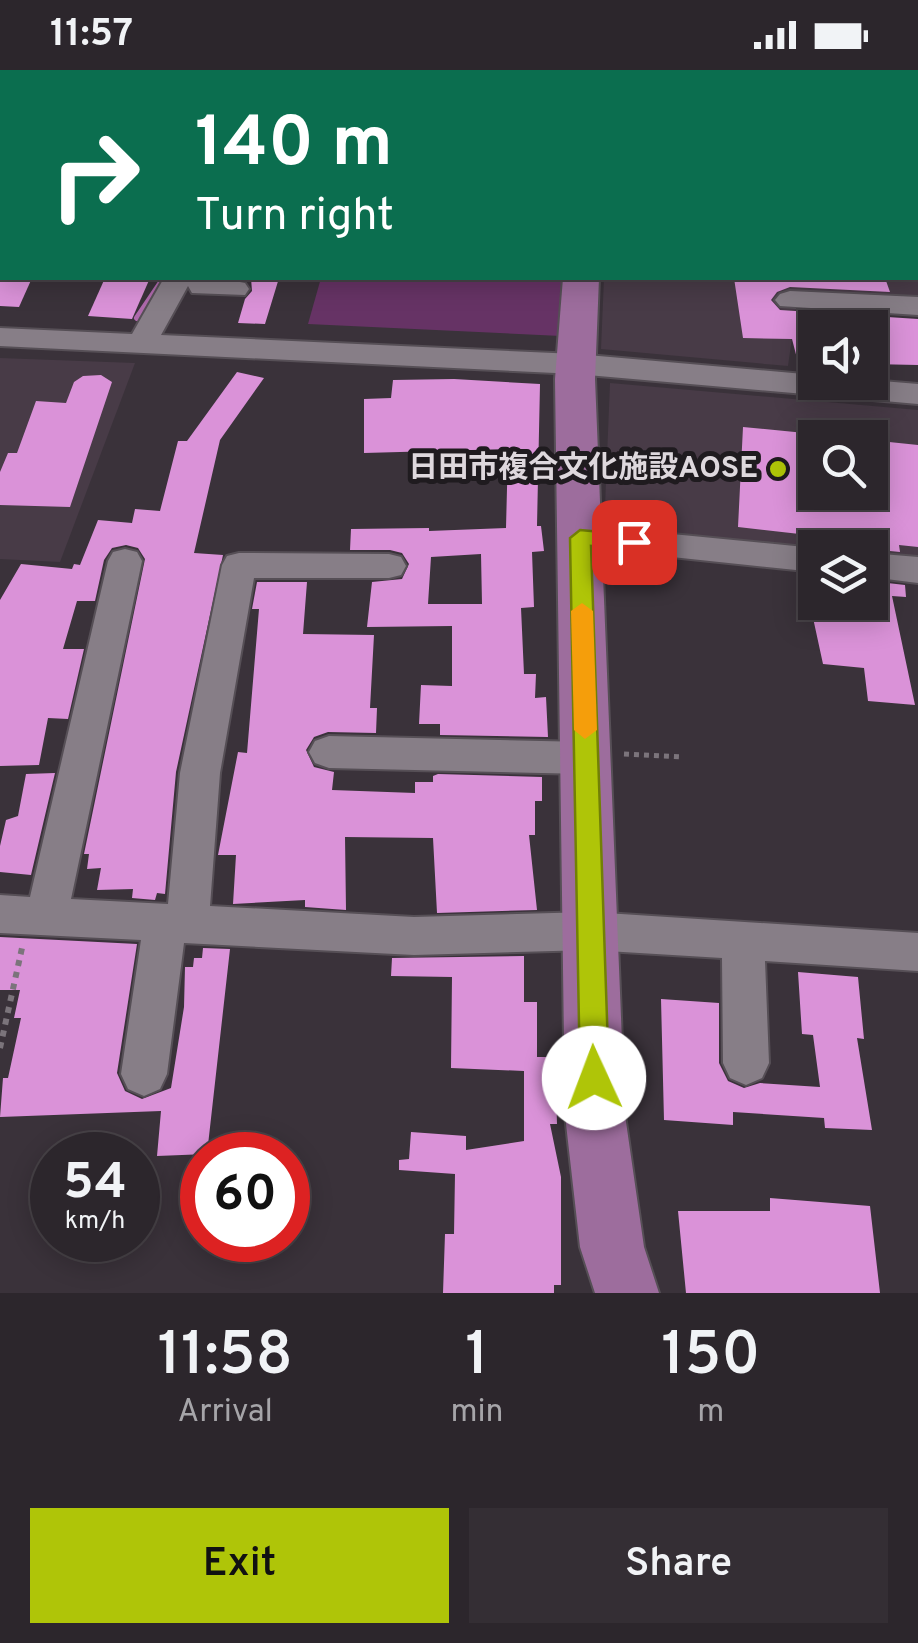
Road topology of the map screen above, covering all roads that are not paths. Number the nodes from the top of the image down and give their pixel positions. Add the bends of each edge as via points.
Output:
1 (177, 280) edge
2 (204, 280) edge
3 (581, 280) edge
4 (235, 289) dead end
5 (790, 300) dead end
6 (918, 306) edge
7 (0, 337) edge
8 (142, 342) junction
9 (576, 364) junction
10 (918, 394) edge
11 (580, 538) junction
12 (798, 558) edge
13 (126, 561) dead end
14 (389, 566) dead end
15 (888, 568) edge
16 (918, 570) edge
17 (328, 752) dead end
18 (596, 755) junction
19 (25, 916) edge
20 (176, 924) junction
21 (590, 931) junction
22 (743, 941) junction
23 (918, 952) edge
24 (746, 1063) dead end
25 (144, 1074) dead end
26 (628, 1293) edge

1 - 8 street
2 - 4 street via 202,287
3 - 9 main road
5 - 6 street
7 - 8 street
8 - 9 street
9 - 10 street
9 - 11 main road
11 - 12 street
11 - 18 main road
13 - 19 street
14 - 20 street via 240,565
15 - 16 street
17 - 18 street
18 - 21 main road
19 - 20 street
20 - 21 street via 414,936
20 - 25 street
21 - 22 street
21 - 26 main road via 596,1115 612,1247
22 - 23 street
22 - 24 street

